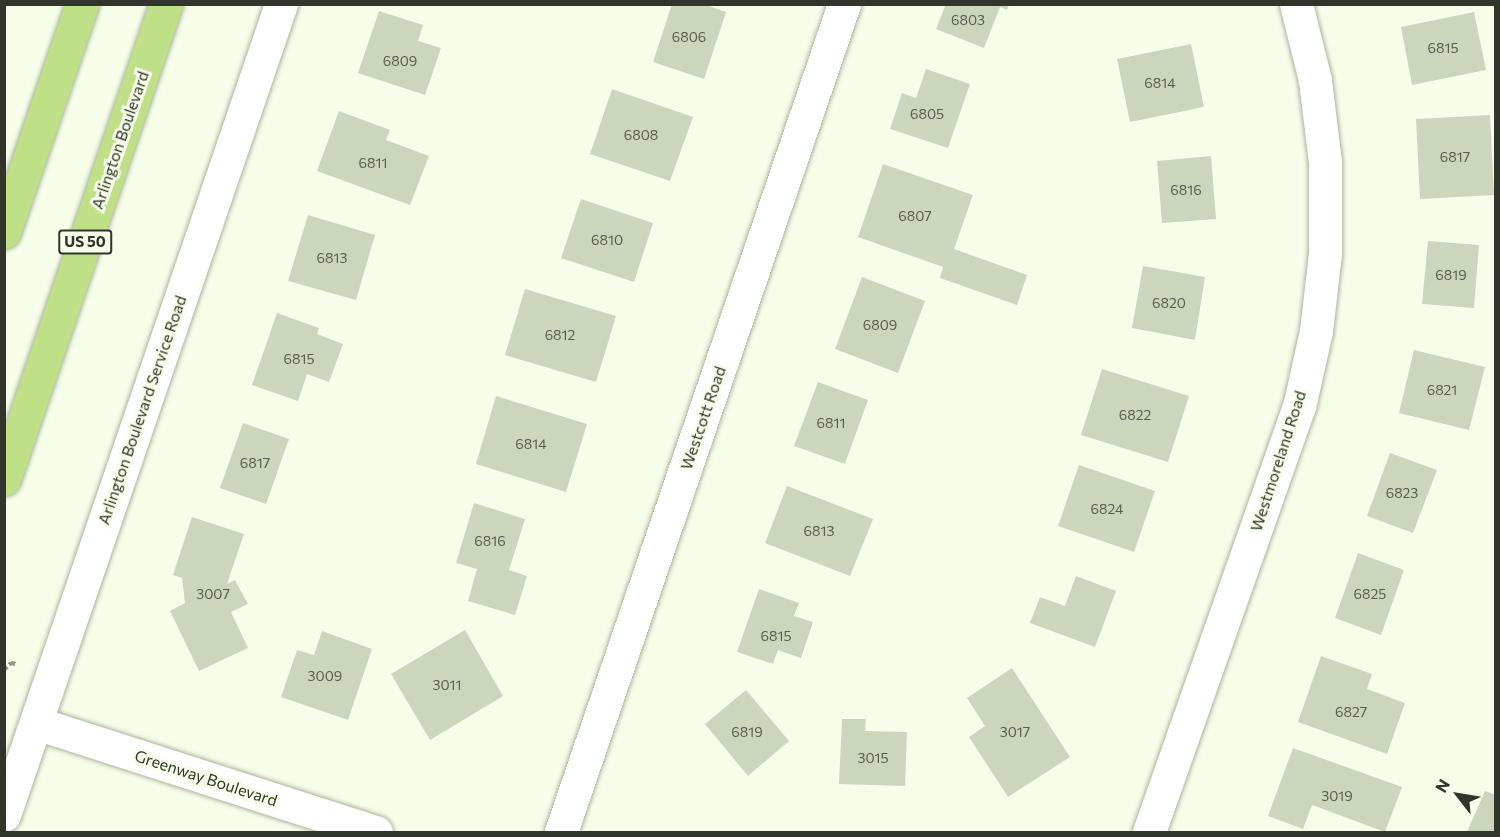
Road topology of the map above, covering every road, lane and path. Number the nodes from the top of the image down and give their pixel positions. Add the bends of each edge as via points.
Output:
1 (82, 4) edge
2 (166, 4) edge
3 (281, 4) edge
4 (844, 4) edge
5 (1296, 4) edge
6 (4, 232) edge
7 (4, 479) edge
8 (36, 723) junction
9 (4, 815) edge
10 (376, 832) edge
11 (561, 832) edge
12 (1149, 832) edge

1 - 6 highway
2 - 7 highway, Arlington Boulevard / US 50
3 - 8 street, Arlington Boulevard Service Road
4 - 11 street, Westcott Road
5 - 12 street, Westmoreland Road via 1315,80 1325,162 1325,253 1316,331 1299,407
8 - 9 street, Arlington Boulevard Service Road
8 - 10 street, Greenway Boulevard

